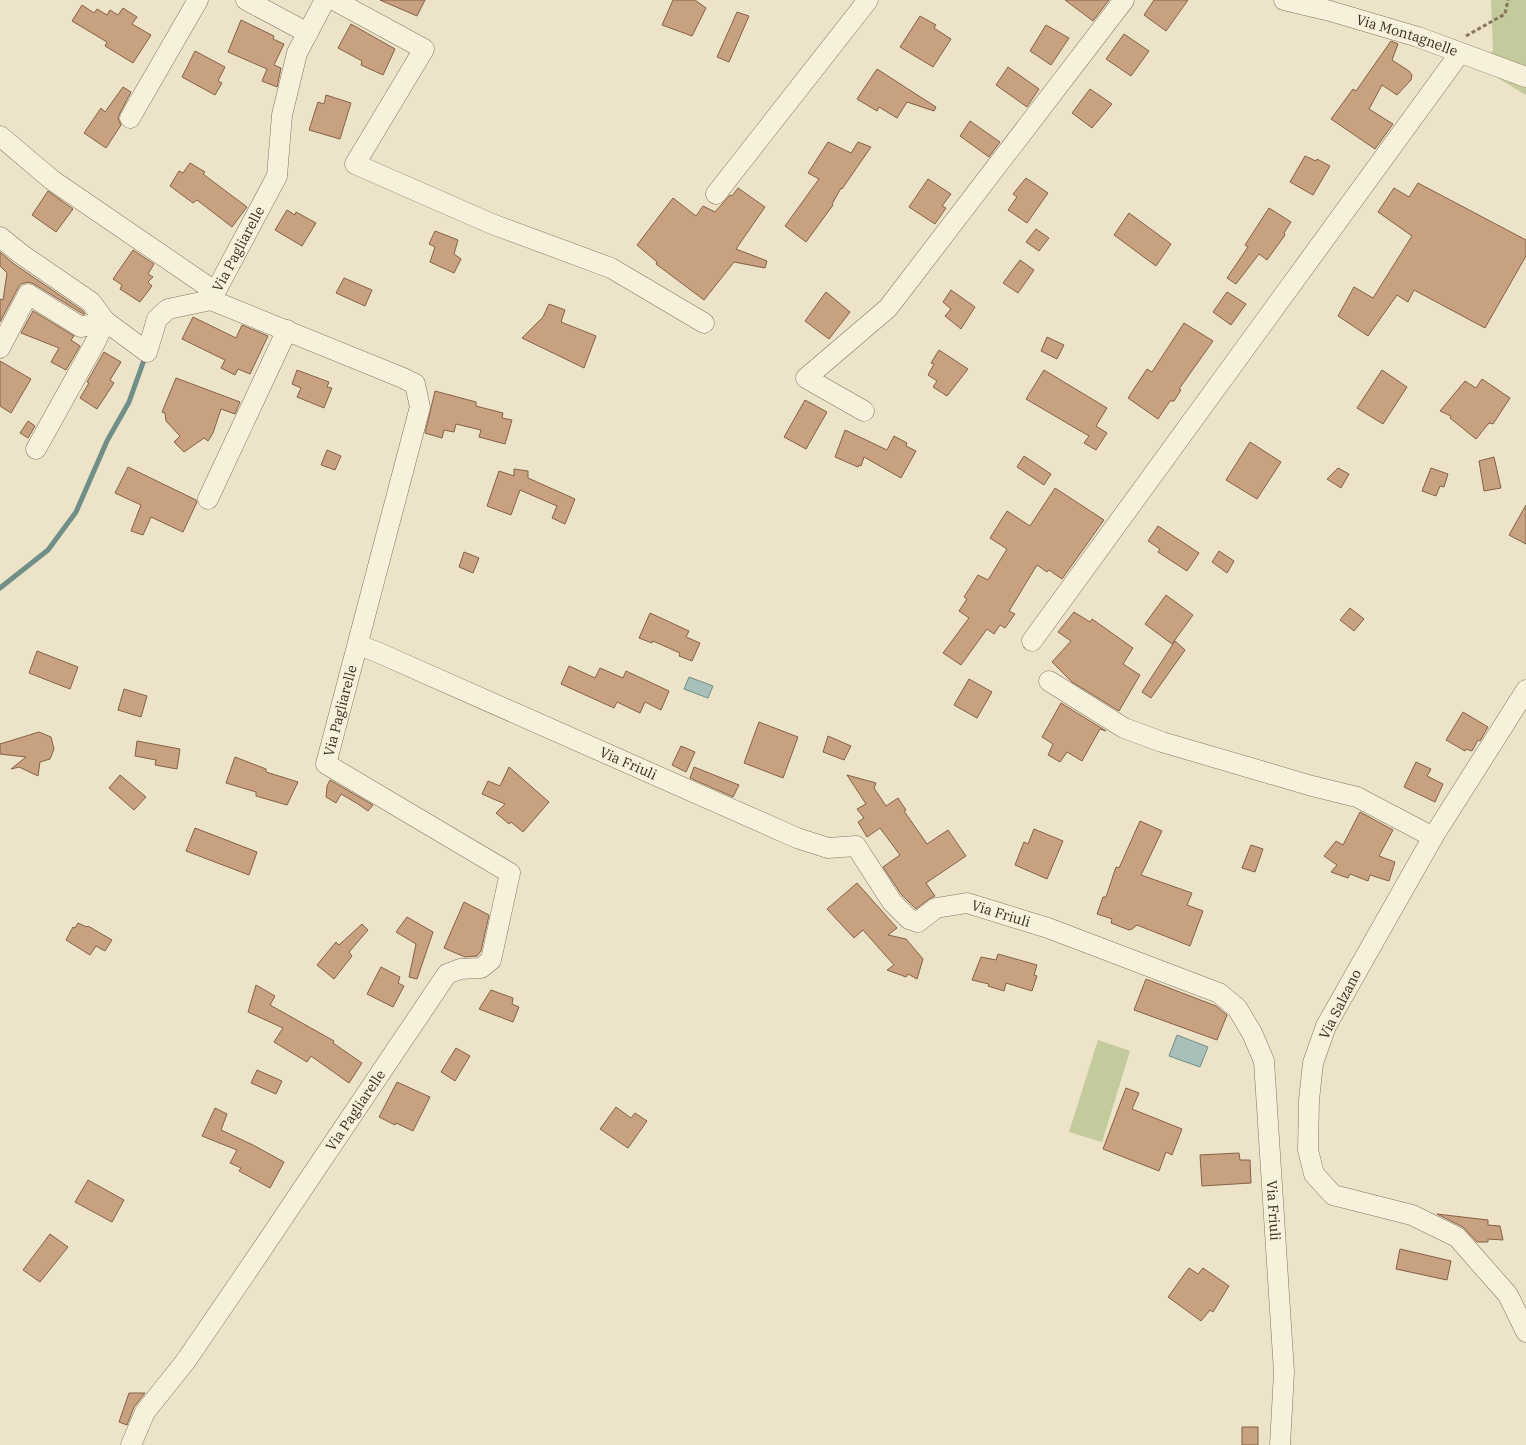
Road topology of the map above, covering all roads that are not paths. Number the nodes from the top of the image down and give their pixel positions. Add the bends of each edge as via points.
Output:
1 (198, 0) edge
2 (246, 0) edge
3 (325, 0) edge
4 (334, 0) edge
5 (868, 0) edge
6 (1124, 0) edge
7 (1284, 0) edge
8 (308, 33) junction
9 (1457, 51) junction
10 (1526, 77) edge
11 (130, 118) dead end
12 (0, 136) edge
13 (716, 194) dead end
14 (0, 237) edge
15 (210, 300) junction
16 (105, 321) junction
17 (704, 324) dead end
18 (287, 330) junction
19 (0, 348) edge
20 (864, 411) dead end
21 (36, 449) dead end
22 (208, 499) dead end
23 (1032, 641) dead end
24 (358, 645) junction
25 (1049, 681) dead end
26 (1526, 690) edge
27 (1433, 837) junction
28 (1526, 1332) edge
29 (131, 1445) edge
30 (1280, 1445) edge

1 - 11 street
2 - 8 street
3 - 8 street, Via Pagliarelle
4 - 17 street via 424,49 355,164 492,224 611,268
5 - 13 street
6 - 20 street via 888,308 806,378
7 - 9 street, Via Montagnelle
8 - 15 street, Via Pagliarelle via 298,53 282,115 277,176
9 - 10 street, Via Montagnelle
9 - 23 street
12 - 15 street via 52,180 207,286
14 - 16 street via 91,302
15 - 16 street via 168,309 158,319 147,352
15 - 18 street, Via Pagliarelle
16 - 19 street via 81,327 28,294
16 - 21 street
18 - 22 street
18 - 24 street, Via Pagliarelle via 415,384 420,407
24 - 29 street, Via Pagliarelle via 326,764 510,873 491,960 481,968 460,969 447,974 245,1275 145,1412
24 - 30 street, Via Friuli via 797,838 828,848 856,846 892,902 909,919 918,922 936,908 967,903 1048,928 1202,986 1219,993 1237,1008 1264,1061 1284,1372
25 - 27 street via 1124,728 1162,742 1357,797
26 - 27 street, Via Salzano
27 - 28 street, Via Salzano via 1326,1026 1313,1064 1308,1150 1314,1174 1333,1195 1412,1215 1457,1237 1508,1295

